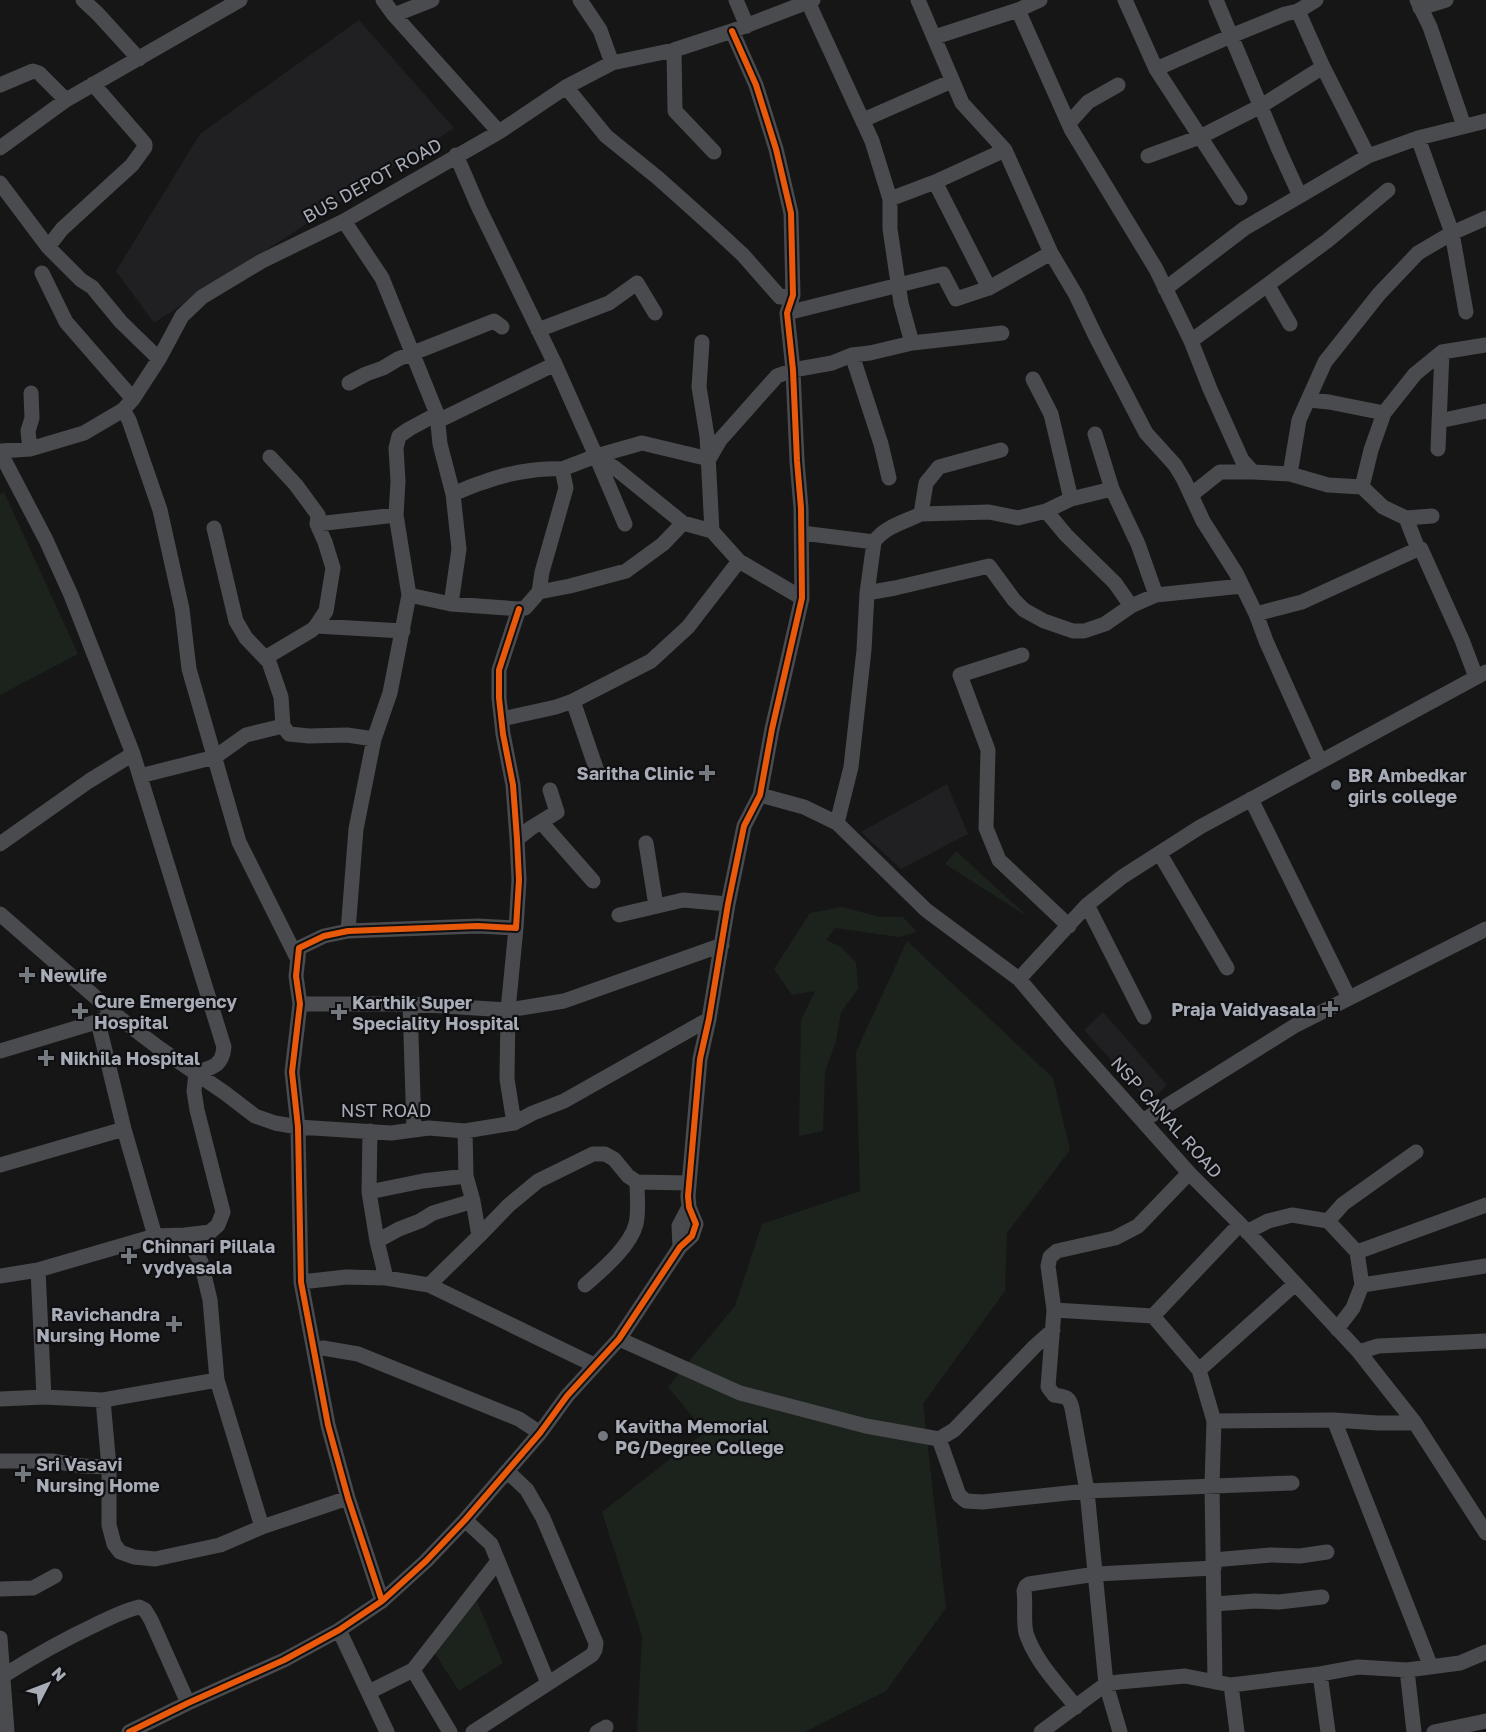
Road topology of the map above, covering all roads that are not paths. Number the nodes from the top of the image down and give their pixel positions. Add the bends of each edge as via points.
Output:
1 (84, 0) edge
2 (240, 0) edge
3 (383, 0) edge
4 (432, 0) edge
5 (580, 0) edge
6 (736, 0) edge
7 (918, 0) edge
8 (1040, 0) edge
9 (1125, 0) edge
10 (1216, 0) edge
11 (1316, 0) edge
12 (1446, 0) edge
13 (810, 1) edge
14 (1418, 4) edge
15 (1018, 10) junction
16 (1298, 11) junction
17 (394, 15) junction
18 (747, 26) junction
19 (732, 31) junction
20 (1231, 36) junction
21 (935, 38) junction
22 (674, 50) junction
23 (139, 59) junction
24 (612, 63) junction
25 (1323, 67) junction
26 (1156, 69) junction
27 (951, 81) junction
28 (93, 84) junction
29 (0, 85) edge
30 (1118, 85) dead end
31 (566, 87) junction
32 (66, 100) junction
33 (1261, 106) junction
34 (863, 120) junction
35 (1069, 123) junction
36 (1464, 126) junction
37 (1484, 127) edge
38 (499, 132) junction
39 (1200, 137) junction
40 (1418, 138) junction
41 (0, 148) edge
42 (1005, 150) junction
43 (714, 152) dead end
44 (456, 155) junction
45 (1148, 156) dead end
46 (1368, 156) junction
47 (935, 182) junction
48 (0, 183) edge
49 (1388, 190) dead end
50 (1300, 196) junction
51 (1240, 198) dead end
52 (890, 199) junction
53 (1486, 218) edge
54 (344, 220) junction
55 (1452, 233) junction
56 (48, 247) junction
57 (1051, 253) junction
58 (42, 273) dead end
59 (899, 284) junction
60 (1268, 286) junction
61 (989, 288) junction
62 (1165, 289) junction
63 (793, 295) junction
64 (655, 312) dead end
65 (1466, 312) dead end
66 (787, 313) junction
67 (1290, 324) dead end
68 (502, 327) dead end
69 (538, 330) junction
70 (1002, 333) dead end
71 (1191, 341) junction
72 (702, 342) dead end
73 (912, 343) junction
74 (1486, 345) edge
75 (413, 352) junction
76 (1442, 352) junction
77 (852, 355) junction
78 (159, 359) junction
79 (555, 364) junction
80 (793, 370) junction
81 (1033, 379) dead end
82 (350, 383) dead end
83 (31, 393) dead end
84 (1309, 400) junction
85 (128, 404) junction
86 (1486, 411) edge
87 (1384, 413) junction
88 (438, 417) junction
89 (1439, 421) junction
90 (1095, 434) dead end
91 (30, 449) junction
92 (1438, 449) dead end
93 (1001, 450) dead end
94 (0, 451) edge
95 (596, 456) junction
96 (270, 457) dead end
97 (709, 459) junction
98 (562, 468) junction
99 (1253, 472) junction
100 (1290, 474) junction
101 (889, 478) dead end
102 (1362, 487) junction
103 (1112, 489) junction
104 (453, 495) junction
105 (1191, 495) junction
106 (1071, 499) junction
107 (1046, 511) junction
108 (921, 514) junction
109 (396, 515) junction
110 (1432, 516) dead end
111 (1406, 518) junction
112 (683, 523) junction
113 (317, 524) junction
114 (625, 524) dead end
115 (214, 528) dead end
116 (712, 531) junction
117 (802, 533) junction
118 (874, 542) junction
119 (1418, 549) junction
120 (739, 561) junction
121 (1242, 586) junction
122 (539, 592) junction
123 (867, 593) junction
124 (409, 595) junction
125 (1156, 595) junction
126 (802, 598) junction
127 (451, 604) junction
128 (1131, 606) junction
129 (519, 609) junction
130 (1256, 614) junction
131 (316, 626) junction
132 (403, 631) junction
133 (1022, 655) dead end
134 (265, 658) junction
135 (1481, 675) edge
136 (573, 701) junction
137 (502, 719) junction
138 (283, 726) junction
139 (374, 739) junction
140 (133, 754) junction
141 (215, 757) junction
142 (1320, 761) junction
143 (597, 771) dead end
144 (140, 776) junction
145 (550, 790) dead end
146 (760, 795) junction
147 (1251, 799) junction
148 (541, 822) junction
149 (837, 823) junction
150 (517, 839) junction
151 (646, 843) dead end
152 (0, 844) edge
153 (1160, 854) junction
154 (593, 881) dead end
155 (728, 904) junction
156 (1088, 905) junction
157 (656, 906) junction
158 (0, 914) edge
159 (619, 915) dead end
160 (1069, 926) junction
161 (516, 928) junction
162 (1486, 929) edge
163 (348, 931) junction
164 (722, 945) junction
165 (298, 960) junction
166 (1227, 968) dead end
167 (1020, 979) junction
168 (1349, 998) junction
169 (300, 1004) junction
170 (410, 1005) junction
171 (508, 1010) junction
172 (117, 1016) junction
173 (1144, 1017) dead end
174 (709, 1019) junction
175 (98, 1022) junction
176 (0, 1051) edge
177 (195, 1073) junction
178 (1144, 1120) junction
179 (514, 1123) junction
180 (298, 1127) junction
181 (124, 1129) junction
182 (414, 1129) junction
183 (370, 1131) junction
184 (465, 1131) junction
185 (1416, 1152) dead end
186 (0, 1165) edge
187 (1189, 1173) junction
188 (466, 1176) junction
189 (637, 1182) junction
190 (689, 1183) junction
191 (369, 1192) junction
192 (473, 1202) junction
193 (1486, 1205) edge
194 (1328, 1221) junction
195 (1243, 1228) junction
196 (185, 1235) junction
197 (155, 1236) junction
198 (479, 1236) junction
199 (377, 1241) junction
200 (1357, 1252) junction
201 (1486, 1266) edge
202 (38, 1270) junction
203 (0, 1276) edge
204 (386, 1278) junction
205 (301, 1282) junction
206 (1295, 1284) junction
207 (429, 1285) junction
208 (585, 1285) dead end
209 (1362, 1285) junction
210 (1054, 1310) junction
211 (1153, 1316) junction
212 (1337, 1329) junction
213 (1053, 1330) junction
214 (619, 1339) junction
215 (1486, 1341) edge
216 (315, 1350) junction
217 (1359, 1352) junction
218 (594, 1365) junction
219 (1199, 1370) junction
220 (218, 1380) junction
221 (44, 1397) junction
222 (0, 1399) edge
223 (103, 1400) junction
224 (1334, 1420) junction
225 (1215, 1421) junction
226 (1415, 1423) junction
227 (540, 1433) junction
228 (939, 1439) junction
229 (0, 1461) edge
230 (109, 1467) junction
231 (507, 1471) junction
232 (1292, 1484) dead end
233 (1212, 1485) junction
234 (1087, 1491) junction
235 (348, 1498) junction
236 (465, 1520) junction
237 (262, 1527) junction
238 (1486, 1533) edge
239 (1326, 1552) dead end
240 (498, 1561) junction
241 (1213, 1564) junction
242 (1096, 1574) junction
243 (55, 1576) dead end
244 (0, 1589) edge
245 (1322, 1597) dead end
246 (382, 1601) junction
247 (1214, 1604) junction
248 (339, 1630) junction
249 (0, 1638) edge
250 (1486, 1652) edge
251 (1431, 1667) junction
252 (412, 1670) junction
253 (1407, 1670) junction
254 (1320, 1674) junction
255 (3, 1676) junction
256 (1215, 1682) junction
257 (548, 1683) junction
258 (1106, 1684) junction
259 (1231, 1684) junction
260 (369, 1692) junction
261 (188, 1703) junction
262 (1076, 1707) junction
263 (1479, 1726) edge
264 (7, 1732) edge
265 (129, 1732) edge
266 (387, 1732) edge
267 (450, 1732) edge
268 (473, 1732) edge
269 (1041, 1732) edge
270 (1120, 1732) edge
271 (1237, 1732) edge
272 (1328, 1732) edge
273 (1414, 1732) edge
274 (1434, 1732) edge

1 - 23 street
2 - 23 street
3 - 17 street
4 - 17 street
5 - 24 street via 600,30
6 - 18 street
7 - 21 street
8 - 15 street
9 - 26 street
10 - 20 street
11 - 16 street
12 - 14 street
13 - 18 street, BUS DEPOT ROAD
13 - 34 street
14 - 36 street via 1430,27
15 - 21 street
15 - 35 street
16 - 20 street
16 - 25 street
17 - 38 street
18 - 19 street, BUS DEPOT ROAD
19 - 22 street, BUS DEPOT ROAD
19 - 63 street via 756,85 791,213
20 - 26 street
20 - 33 street
21 - 27 street
22 - 24 street, BUS DEPOT ROAD
22 - 43 street via 675,111
23 - 28 street
24 - 31 street, BUS DEPOT ROAD
25 - 33 street
25 - 46 street
26 - 39 street
27 - 34 street
27 - 42 street via 962,103
28 - 32 street
28 - 56 street via 145,147 132,165 62,229
29 - 32 street via 33,70
30 - 35 street via 1088,102
31 - 38 street, BUS DEPOT ROAD
31 - 63 street via 606,136 715,229 780,297
32 - 41 street
33 - 39 street
33 - 50 street
34 - 52 street
35 - 62 street
36 - 37 street
36 - 40 street
38 - 44 street, BUS DEPOT ROAD
39 - 45 street
39 - 51 street
40 - 46 street
40 - 55 street
42 - 47 street
42 - 57 street
44 - 54 street, BUS DEPOT ROAD
44 - 69 street
46 - 50 street
47 - 52 street
47 - 61 street
48 - 56 street
49 - 60 street
50 - 62 street via 1245,228
52 - 59 street via 890,229
53 - 55 street
54 - 75 street via 382,278
54 - 78 street, BUS DEPOT ROAD via 262,261 202,297 182,316
55 - 65 street
55 - 84 street via 1418,253 1379,294 1325,362
56 - 78 street via 92,287
57 - 61 street
57 - 105 street via 1146,433 1174,465
58 - 85 street via 66,321
59 - 61 street via 943,274 956,299
59 - 66 street
59 - 73 street
60 - 67 street
60 - 71 street
62 - 71 street
63 - 66 street
64 - 69 street via 637,283 609,303
66 - 80 street
68 - 75 street via 494,321
69 - 79 street
70 - 73 street
71 - 99 street via 1242,460
72 - 97 street via 699,387
73 - 77 street
74 - 76 street
75 - 82 street
75 - 88 street
76 - 87 street via 1415,374
76 - 89 street
77 - 80 street
77 - 101 street
78 - 85 street, BUS DEPOT ROAD
79 - 88 street
79 - 95 street
80 - 97 street via 777,376 720,440
80 - 117 street
81 - 106 street via 1051,414
83 - 91 street
84 - 87 street
84 - 100 street via 1299,420
85 - 91 street, BUS DEPOT ROAD via 84,433
85 - 141 street via 129,420 160,510 182,609 189,669
86 - 89 street
87 - 102 street
88 - 104 street via 440,444
88 - 109 street via 399,436
89 - 92 street
90 - 103 street
91 - 94 street, BUS DEPOT ROAD
93 - 108 street via 939,467 926,483
94 - 140 street via 71,595
95 - 97 street via 642,443
95 - 98 street
95 - 112 street
95 - 114 street
96 - 113 street via 309,502 318,515
97 - 116 street
98 - 104 street via 492,479
98 - 122 street via 566,488
99 - 100 street
99 - 105 street via 1220,472
100 - 102 street via 1328,485
102 - 111 street via 1383,507
103 - 106 street
103 - 125 street
104 - 127 street via 459,549
105 - 121 street
106 - 107 street
107 - 108 street via 1018,518 988,512
107 - 128 street via 1115,583
108 - 118 street via 885,530
109 - 113 street
109 - 124 street
110 - 111 street
111 - 119 street
112 - 116 street
112 - 122 street via 627,571
113 - 131 street via 333,568 326,611
115 - 134 street via 236,621
116 - 120 street
117 - 118 street
117 - 126 street
118 - 123 street
119 - 130 street via 1302,602
119 - 135 street
120 - 126 street
120 - 136 street via 688,627 651,661
121 - 125 street
121 - 130 street
122 - 129 street via 525,608
123 - 128 street via 989,566 1024,609 1073,632 1105,624
123 - 149 street via 851,767
124 - 127 street
124 - 132 street
125 - 128 street
126 - 146 street
127 - 129 street
129 - 137 street via 499,670
130 - 142 street
131 - 132 street
131 - 134 street
132 - 139 street via 390,693
133 - 160 street via 960,675 988,750 986,828 999,860
134 - 138 street via 281,697
135 - 142 street
136 - 137 street
136 - 143 street
137 - 150 street
138 - 139 street via 289,734
138 - 141 street via 246,735
139 - 163 street via 356,829
140 - 144 street
140 - 152 street
141 - 144 street
141 - 165 street via 239,842
142 - 147 street
144 - 177 street via 224,1047 218,1064
145 - 148 street via 557,812
146 - 149 street, NSP CANAL ROAD via 804,807
146 - 155 street via 744,826
147 - 153 street
147 - 168 street
148 - 150 street
148 - 154 street
149 - 167 street, NSP CANAL ROAD via 926,910
150 - 161 street
151 - 157 street
153 - 156 street via 1122,877
153 - 166 street
155 - 157 street via 683,900
155 - 164 street
156 - 160 street
156 - 173 street
157 - 159 street
158 - 172 street, NST ROAD
160 - 167 street
161 - 163 street
161 - 171 street
162 - 168 street
163 - 165 street via 324,936 299,948
164 - 171 street via 564,1001
164 - 174 street
165 - 169 street
167 - 178 street, NSP CANAL ROAD
168 - 178 street via 1296,1025
169 - 170 street
169 - 180 street via 292,1072
170 - 171 street
170 - 182 street
171 - 179 street via 507,1079
172 - 175 street
172 - 177 street, NST ROAD
174 - 179 street, NST ROAD via 564,1101
174 - 190 street via 700,1059
175 - 176 street
175 - 181 street
177 - 180 street, NST ROAD via 255,1116
177 - 196 street via 197,1110 223,1212 210,1232
178 - 187 street, NSP CANAL ROAD
179 - 184 street, NST ROAD
180 - 183 street, NST ROAD
180 - 205 street
181 - 186 street
181 - 197 street
182 - 183 street, NST ROAD
182 - 184 street, NST ROAD
183 - 191 street
184 - 188 street
185 - 194 street via 1343,1204
187 - 195 street, NSP CANAL ROAD
187 - 210 street via 1138,1226 1115,1238 1057,1251 1050,1257
188 - 191 street
188 - 192 street
189 - 190 street
189 - 198 street via 614,1159 593,1154 538,1181
189 - 208 street via 635,1226 607,1265
190 - 214 street via 688,1207 696,1224 692,1236 680,1247
191 - 199 street
192 - 198 street
192 - 199 street via 433,1213
193 - 200 street
194 - 195 street via 1292,1215
194 - 200 street
195 - 206 street, NSP CANAL ROAD
195 - 211 street
196 - 197 street
196 - 220 street via 201,1262 210,1300
197 - 202 street
198 - 207 street
199 - 204 street
200 - 209 street
201 - 209 street
202 - 203 street
202 - 221 street
204 - 205 street
204 - 207 street
205 - 216 street
206 - 212 street, NSP CANAL ROAD
206 - 219 street
207 - 218 street
209 - 212 street via 1353,1308
210 - 211 street
210 - 213 street
211 - 219 street
212 - 217 street, NSP CANAL ROAD
213 - 228 street via 954,1430
213 - 234 street via 1048,1387 1054,1395 1070,1401
214 - 218 street
214 - 228 street via 740,1393 866,1426
215 - 217 street via 1378,1346
216 - 227 street via 358,1354 519,1419
216 - 235 street via 328,1425
217 - 226 street, NSP CANAL ROAD
218 - 227 street
219 - 225 street
220 - 223 street
220 - 237 street
221 - 222 street
221 - 223 street
223 - 230 street
224 - 225 street
224 - 226 street
224 - 251 street
225 - 233 street
226 - 238 street, NSP CANAL ROAD
227 - 231 street
228 - 234 street via 959,1495 966,1501
229 - 230 street
230 - 237 street via 111,1538 120,1552 155,1559 220,1545
231 - 236 street
231 - 257 street via 527,1490 543,1518 596,1643 592,1655
232 - 233 street
233 - 234 street
233 - 241 street
234 - 242 street
235 - 237 street
235 - 246 street
236 - 240 street via 491,1544
236 - 246 street
239 - 241 street
240 - 252 street
240 - 257 street
241 - 242 street
241 - 247 street
242 - 258 street
242 - 262 street via 1029,1584 1024,1591 1026,1631 1031,1646
243 - 244 street via 33,1588
245 - 247 street
246 - 248 street
247 - 256 street
248 - 260 street
248 - 261 street via 284,1660
249 - 255 street
250 - 251 street via 1460,1663
251 - 253 street
252 - 260 street
252 - 267 street
253 - 254 street via 1358,1667
253 - 273 street
254 - 259 street
254 - 272 street
255 - 261 street via 70,1637 139,1607 151,1620
255 - 264 street
256 - 258 street via 1185,1676
256 - 259 street
257 - 268 street
258 - 262 street
258 - 270 street
259 - 271 street
260 - 266 street
261 - 265 street
262 - 269 street
263 - 274 street

